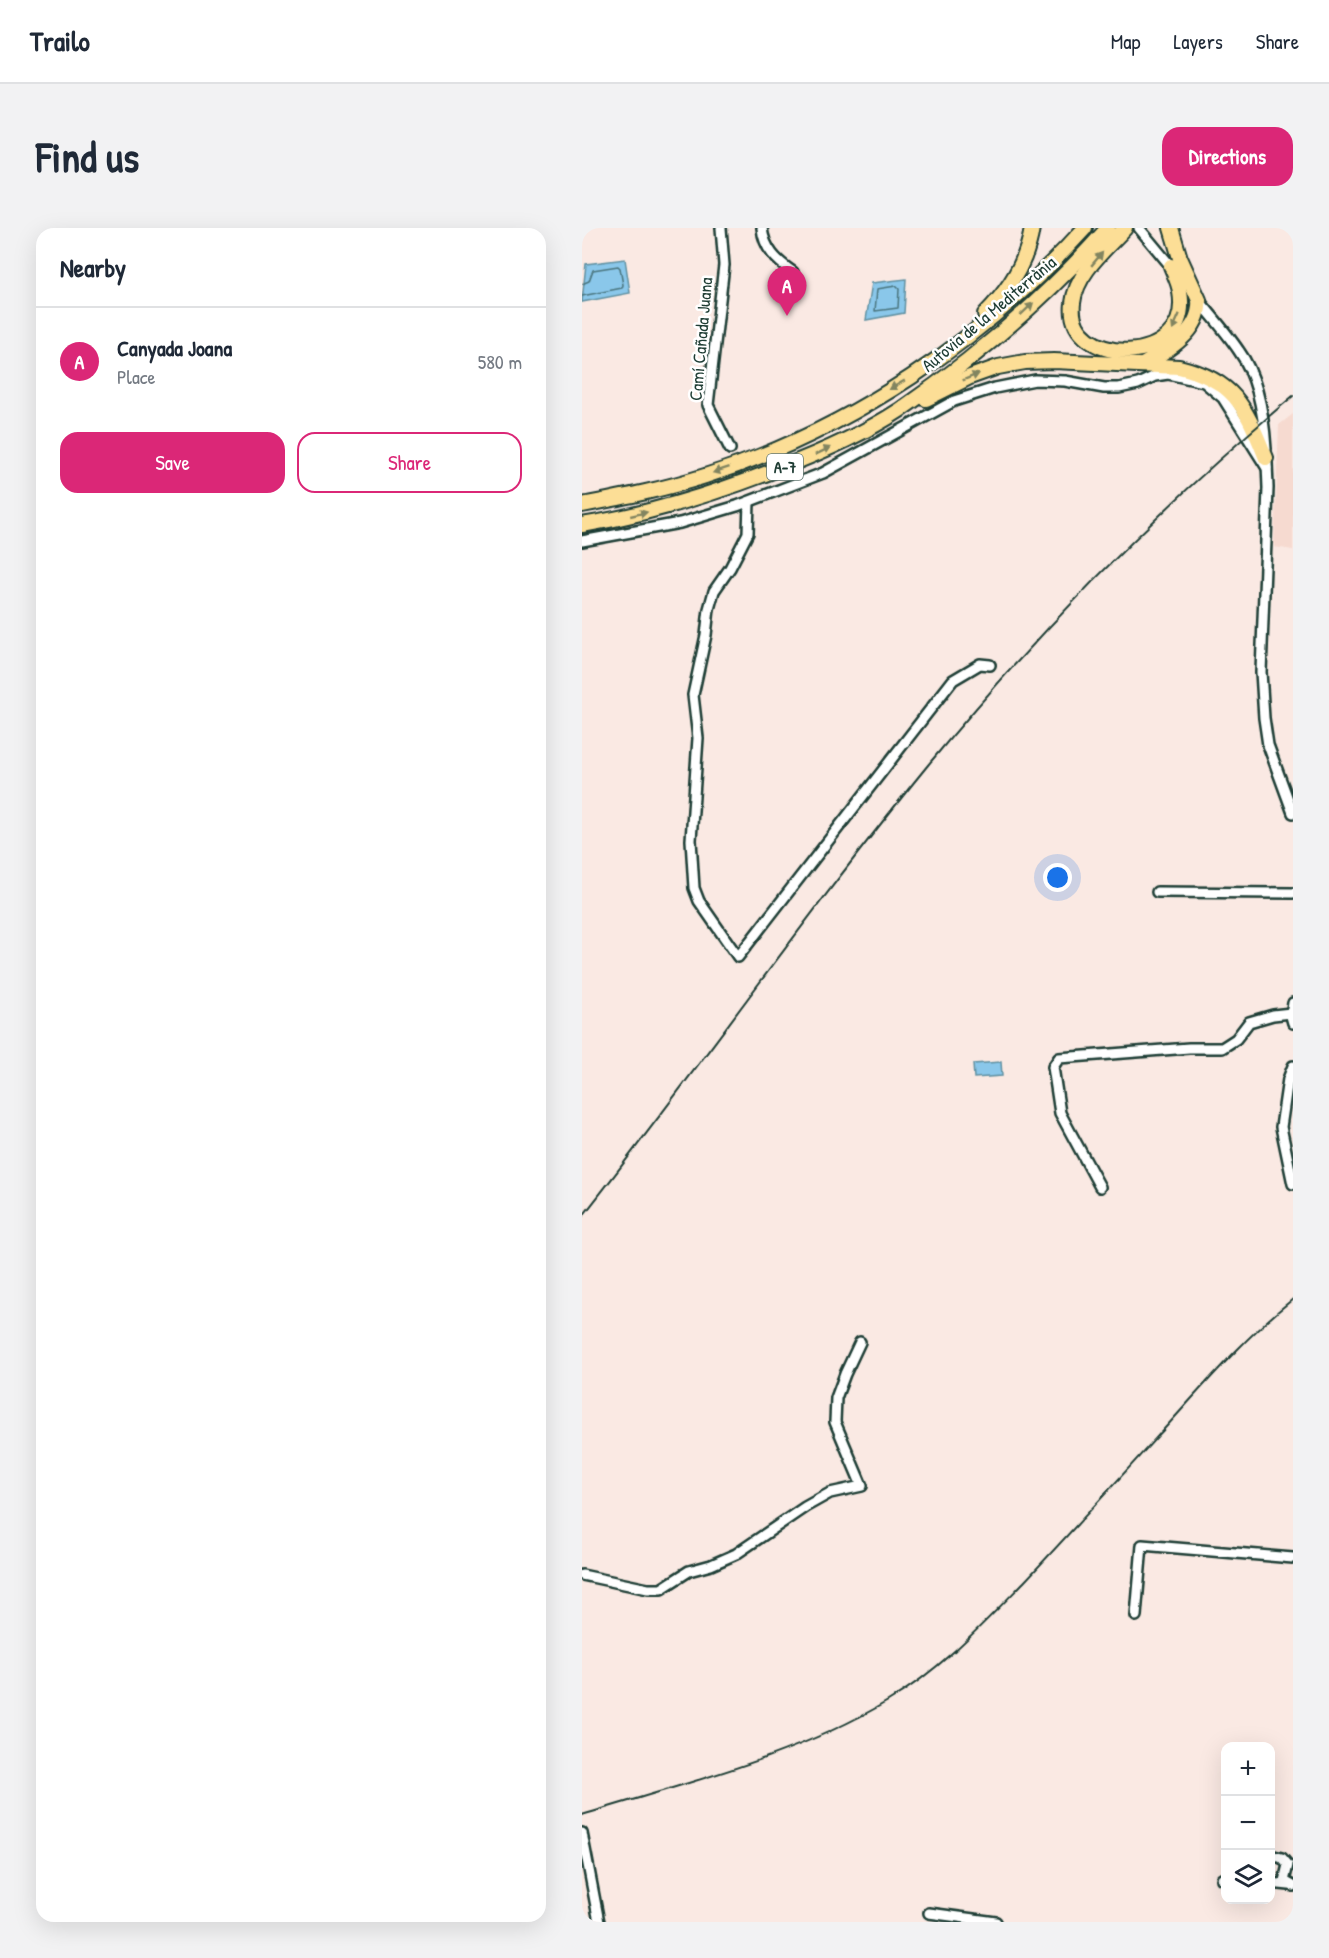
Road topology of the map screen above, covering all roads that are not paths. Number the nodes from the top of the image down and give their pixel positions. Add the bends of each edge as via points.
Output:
1 (721, 228) edge
2 (762, 228) edge
3 (1032, 228) edge
4 (1085, 228) edge
5 (1139, 228) edge
6 (1171, 228) edge
7 (1118, 229) edge
8 (1171, 266) junction
9 (792, 272) dead end
10 (1199, 300) junction
11 (963, 341) junction
12 (1144, 364) junction
13 (899, 410) junction
14 (730, 449) dead end
15 (1267, 463) junction
16 (749, 502) junction
17 (582, 506) edge
18 (582, 525) edge
19 (582, 541) edge
20 (990, 665) dead end
21 (1293, 813) edge
22 (1156, 892) dead end
23 (1293, 892) edge
24 (1292, 1008) edge
25 (1293, 1023) edge
26 (1293, 1066) edge
27 (1293, 1184) edge
28 (1100, 1187) dead end
29 (860, 1342) dead end
30 (1293, 1558) edge
31 (582, 1575) edge
32 (1136, 1616) dead end
33 (582, 1833) edge
34 (1275, 1857) edge
35 (1275, 1883) edge
36 (1291, 1885) edge
37 (929, 1913) dead end
38 (599, 1922) edge
39 (995, 1922) edge

1 - 14 street, Camí Cañada Juana via 724,265 708,405
2 - 9 street via 763,239 775,260
3 - 11 highway via 1027,252 1014,279
4 - 11 highway, Autovia de la Mediterrània / A-7 via 1029,286
5 - 8 street
6 - 10 highway
8 -> 7 highway via 1180,292 1180,313 1168,336 1157,345 1137,350 1106,349 1093,343 1076,323 1072,303 1085,274
13 -> 7 highway, Autovia de la Mediterrània / A-7 via 967,361
8 - 10 street
10 - 12 highway via 1198,315 1185,334
10 - 15 street via 1240,352 1253,378
11 -> 17 highway, Autovia de la Mediterrània / A-7 via 838,420 751,460 672,485
13 -> 12 highway via 998,367 1054,361
12 - 15 highway via 1199,372 1223,385 1247,412
18 -> 13 highway, Autovia de la Mediterrània / A-7 via 676,506 731,488 821,452
15 - 16 street via 1223,398 1204,382 1168,374 1119,388 1035,380 995,387 954,401 823,473
15 - 21 street via 1261,672 1264,718 1268,745
16 - 19 street via 680,523
16 - 20 street via 748,532 708,609 693,695 698,738 691,840 694,888 738,957 953,680 980,664
22 - 23 street
24 - 25 street
24 - 28 street via 1249,1022 1236,1039 1222,1048 1059,1058 1053,1067 1053,1080 1060,1113
26 - 27 street via 1281,1127
29 - 31 street via 836,1398 835,1422 862,1486 830,1493 736,1554 689,1571 661,1589
30 - 32 street via 1142,1545
33 - 38 street
34 - 36 street via 1288,1865 1284,1881
35 - 36 street
37 - 39 street

